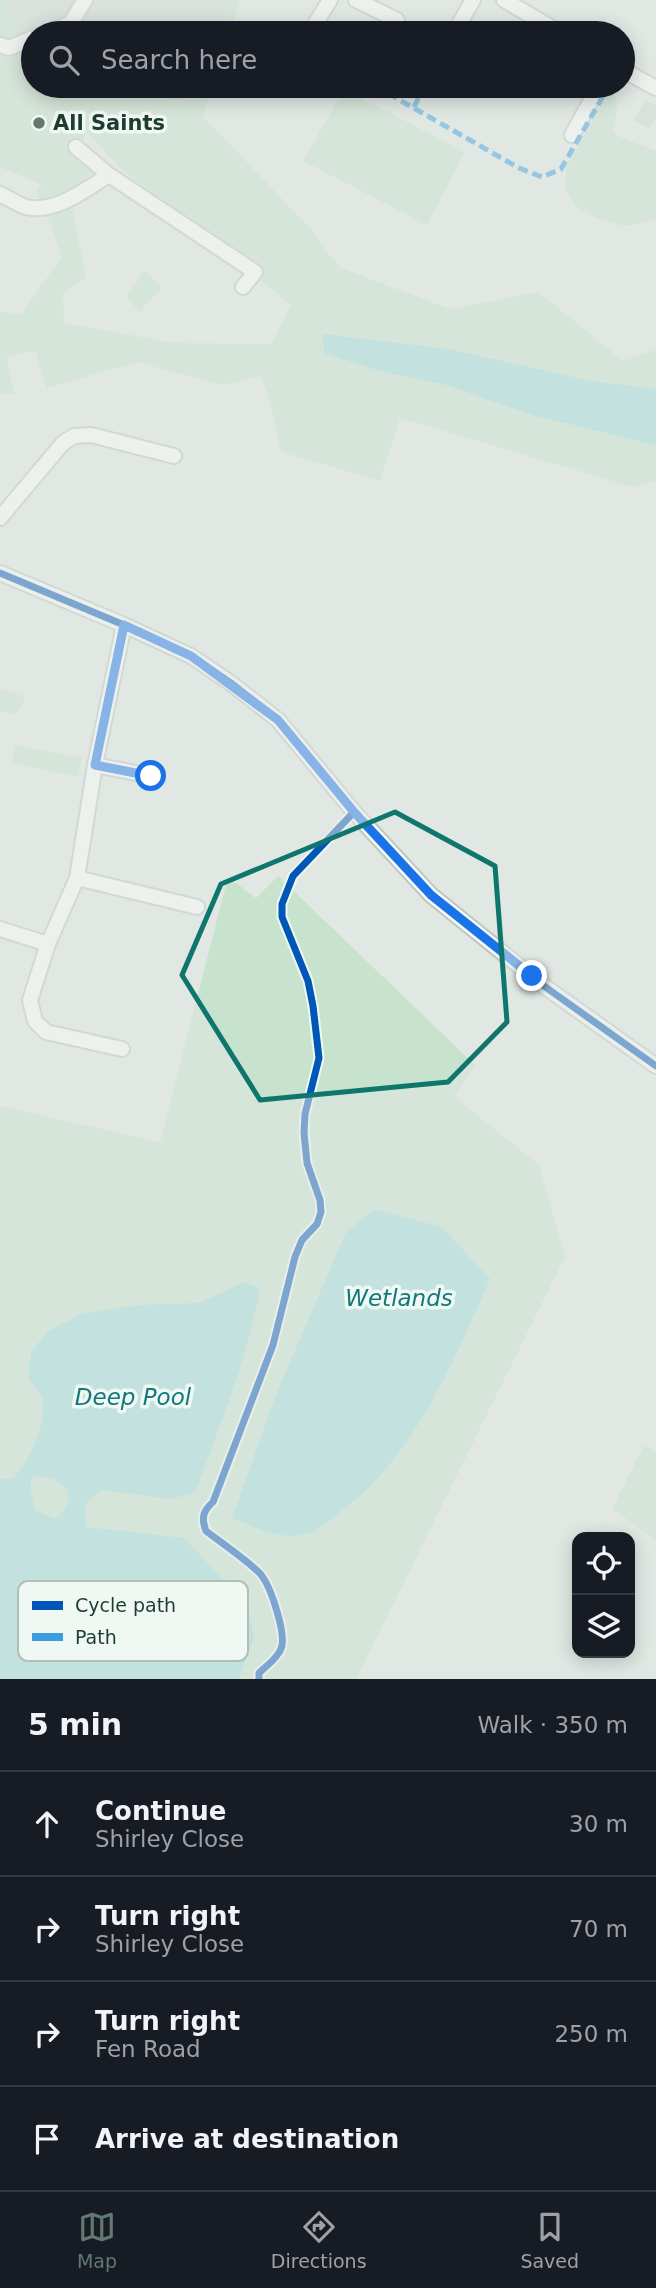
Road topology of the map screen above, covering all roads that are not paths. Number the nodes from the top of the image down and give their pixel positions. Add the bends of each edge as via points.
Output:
1 (85, 0) edge
2 (330, 0) edge
3 (356, 0) edge
4 (474, 0) edge
5 (504, 0) edge
6 (397, 20) dead end
7 (72, 21) edge
8 (314, 21) edge
9 (461, 21) edge
10 (540, 21) edge
11 (21, 43) edge
12 (0, 45) edge
13 (635, 77) edge
14 (656, 88) edge
15 (592, 98) edge
16 (572, 135) dead end
17 (76, 147) dead end
18 (109, 175) junction
19 (0, 194) edge
20 (243, 287) dead end
21 (174, 456) dead end
22 (0, 519) edge
23 (0, 573) edge
24 (124, 625) junction
25 (95, 765) junction
26 (151, 776) dead end
27 (77, 878) junction
28 (197, 907) dead end
29 (0, 929) edge
30 (48, 944) junction
31 (122, 1049) dead end
32 (656, 1066) edge

1 - 7 street
2 - 8 street
3 - 6 street
4 - 9 street
5 - 10 street
11 - 12 street via 9,48
13 - 14 street
15 - 16 street
17 - 18 street
18 - 19 street via 50,206 27,207
18 - 20 street via 255,272
21 - 22 street via 91,435 74,436 63,443
23 - 24 street
24 - 25 street
24 - 32 street via 191,656 278,720 431,895 544,986
25 - 26 street
25 - 27 street
27 - 28 street
27 - 30 street
29 - 30 street
30 - 31 street via 30,1000 35,1021 46,1032

